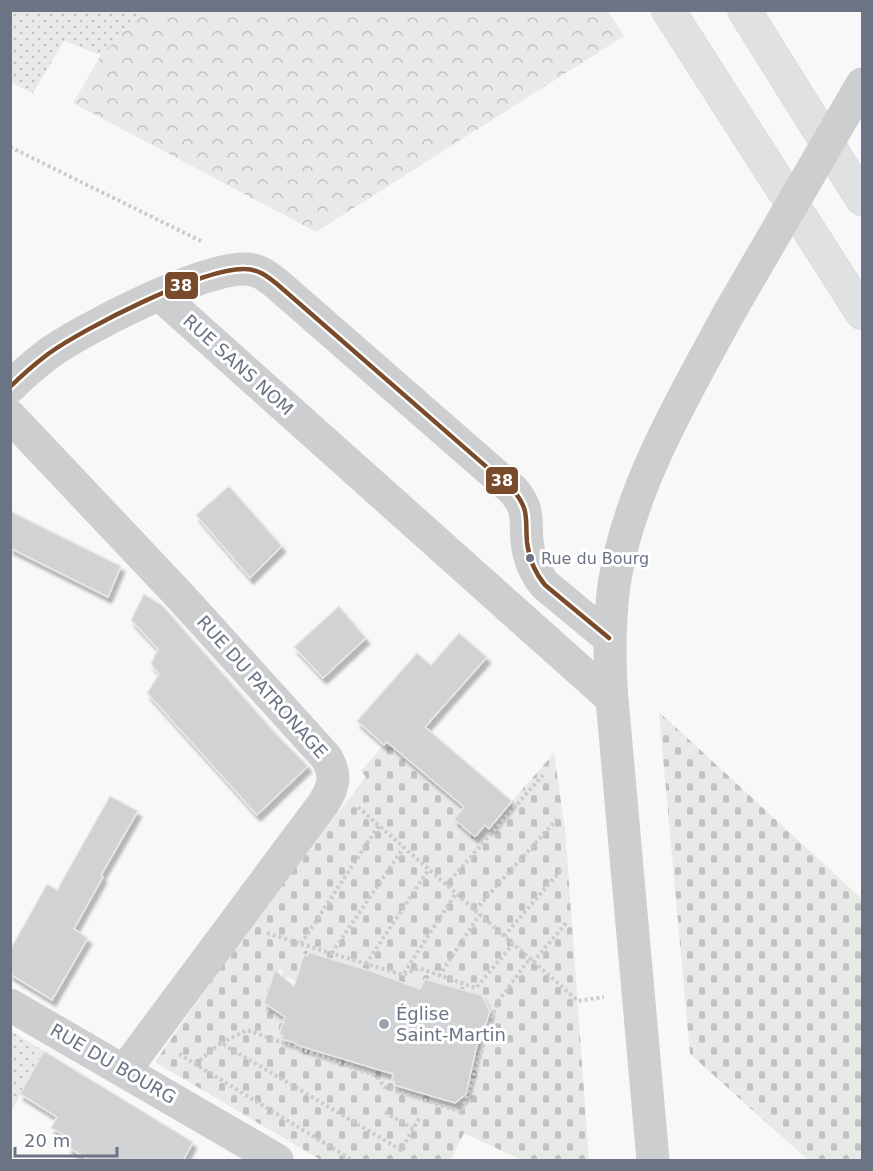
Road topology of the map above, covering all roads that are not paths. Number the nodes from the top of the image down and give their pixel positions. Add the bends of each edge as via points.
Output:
1 (668, 10) edge
2 (744, 10) edge
3 (862, 84) edge
4 (862, 199) edge
5 (160, 295) junction
6 (862, 313) edge
7 (10, 387) edge
8 (10, 416) edge
9 (527, 541) junction
10 (469, 572) junction
11 (609, 638) junction
12 (612, 699) junction
13 (10, 1005) edge
14 (125, 1070) junction
15 (277, 1161) edge
16 (653, 1161) edge

1 - 6 highway
2 - 4 highway
3 - 11 street, bridge via 729,313 657,453 635,507 617,570
5 - 7 street via 58,348
5 - 9 street, RUE SANS NOM via 238,269 269,277 513,490 527,516
5 - 10 street, RUE SANS NOM
8 - 14 street, RUE DU PATRONAGE via 327,757 334,775 323,804
9 - 10 street via 506,572 485,577
9 - 11 street, RUE SANS NOM via 534,568 545,585
10 - 12 street, RUE SANS NOM
11 - 12 street
12 - 16 street
13 - 14 street, RUE DU BOURG
14 - 15 street, RUE DU BOURG

